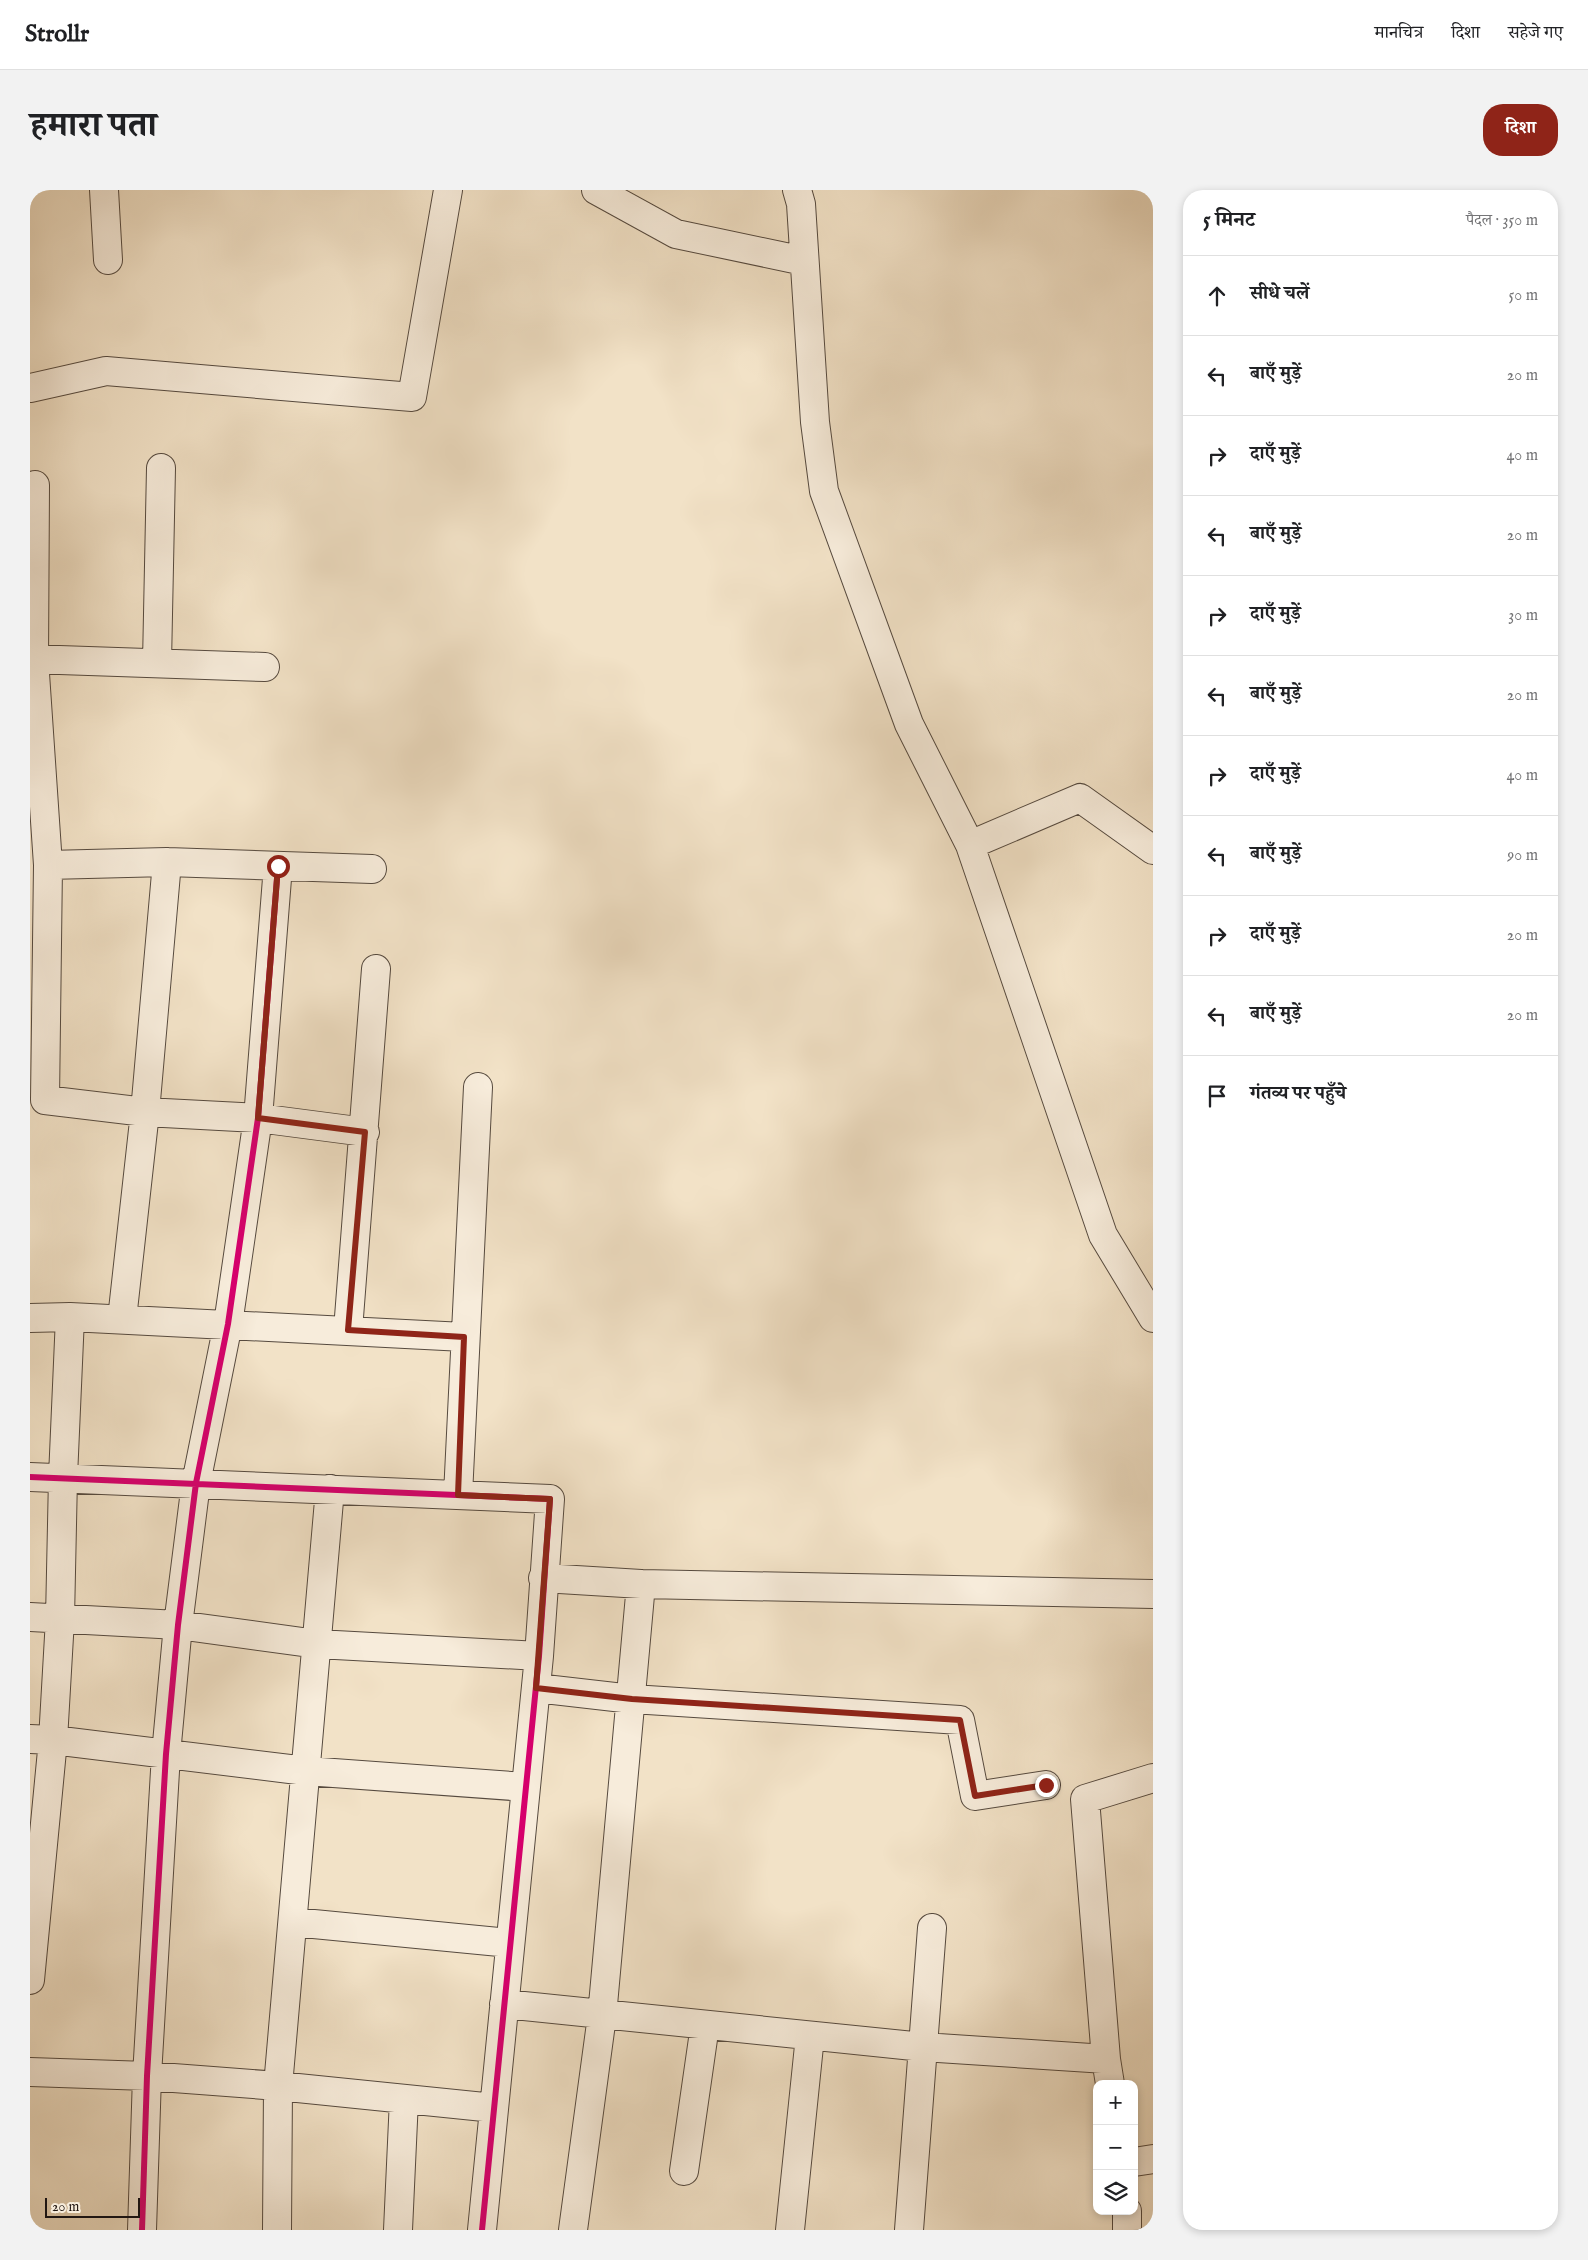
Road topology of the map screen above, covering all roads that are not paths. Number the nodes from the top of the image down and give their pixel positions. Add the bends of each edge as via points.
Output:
1 (104, 190) edge
2 (448, 190) edge
3 (596, 190) edge
4 (797, 190) edge
5 (108, 260) dead end
6 (804, 261) junction
7 (30, 388) edge
8 (161, 468) dead end
9 (35, 485) dead end
10 (32, 659) edge
11 (157, 663) junction
12 (265, 667) dead end
13 (970, 846) junction
14 (1153, 850) edge
15 (166, 862) junction
16 (48, 865) junction
17 (278, 866) junction
18 (372, 869) dead end
19 (376, 968) dead end
20 (478, 1088) dead end
21 (145, 1112) junction
22 (258, 1118) junction
23 (365, 1132) junction
24 (70, 1317) junction
25 (30, 1318) edge
26 (1153, 1318) edge
27 (122, 1320) junction
28 (228, 1324) junction
29 (348, 1330) junction
30 (464, 1337) junction
31 (30, 1477) edge
32 (62, 1477) junction
33 (196, 1483) junction
34 (330, 1489) junction
35 (458, 1495) junction
36 (543, 1578) junction
37 (641, 1584) junction
38 (1153, 1594) edge
39 (30, 1617) edge
40 (60, 1619) junction
41 (178, 1625) junction
42 (317, 1644) junction
43 (539, 1656) junction
44 (536, 1688) junction
45 (632, 1699) junction
46 (42, 1740) edge
47 (166, 1754) junction
48 (306, 1772) junction
49 (1153, 1778) edge
50 (1046, 1785) dead end
51 (526, 1786) junction
52 (292, 1922) junction
53 (932, 1928) dead end
54 (510, 1943) junction
55 (30, 1980) edge
56 (504, 2004) junction
57 (602, 2016) junction
58 (705, 2025) junction
59 (810, 2036) junction
60 (923, 2047) junction
61 (1108, 2071) edge
62 (30, 2072) edge
63 (147, 2076) junction
64 (278, 2086) junction
65 (404, 2099) junction
66 (494, 2108) junction
67 (1153, 2159) edge
68 (1138, 2161) edge
69 (684, 2171) dead end
70 (1127, 2215) edge
71 (142, 2230) edge
72 (277, 2230) edge
73 (398, 2230) edge
74 (482, 2230) edge
75 (573, 2230) edge
76 (790, 2230) edge
77 (909, 2230) edge
78 (1127, 2230) edge

1 - 5 street
2 - 7 street via 412,397 106,371
3 - 6 street via 676,234
4 - 6 street via 801,204
6 - 13 street via 815,422 824,491 909,724
8 - 11 street
9 - 10 street
10 - 11 street
10 - 16 street
11 - 12 street
13 - 14 street via 1080,798
13 - 26 street via 1103,1235
15 - 16 street
15 - 17 street
15 - 21 street
16 - 21 street via 45,1100
17 - 18 street
17 - 22 street
19 - 23 street
20 - 30 street
21 - 22 street
21 - 27 street
22 - 23 street
22 - 28 street
23 - 29 street
24 - 25 street
24 - 27 street
24 - 32 street
27 - 28 street
28 - 29 street
28 - 33 street
29 - 30 street
30 - 35 street
31 - 32 street
32 - 33 street
32 - 40 street
33 - 34 street
33 - 41 street
34 - 35 street
34 - 42 street
35 - 36 street via 550,1499
36 - 37 street
36 - 43 street
37 - 38 street
37 - 45 street
39 - 40 street
40 - 41 street
40 - 46 street
41 - 42 street
41 - 47 street
42 - 43 street
42 - 48 street
43 - 44 street
44 - 45 street
44 - 51 street
45 - 50 street via 960,1720 975,1796
45 - 57 street
46 - 47 street
46 - 55 street
47 - 48 street
47 - 63 street
48 - 51 street
48 - 52 street
49 - 61 street via 1086,1799
51 - 54 street
52 - 54 street
52 - 64 street
53 - 60 street
54 - 56 street
56 - 57 street
56 - 66 street
57 - 58 street
57 - 75 street
58 - 59 street
58 - 69 street
59 - 60 street
59 - 76 street
60 - 61 street
60 - 77 street
62 - 63 street
63 - 64 street
63 - 71 street
64 - 65 street
64 - 72 street
65 - 66 street
65 - 73 street
66 - 74 street
67 - 68 street
70 - 78 street

